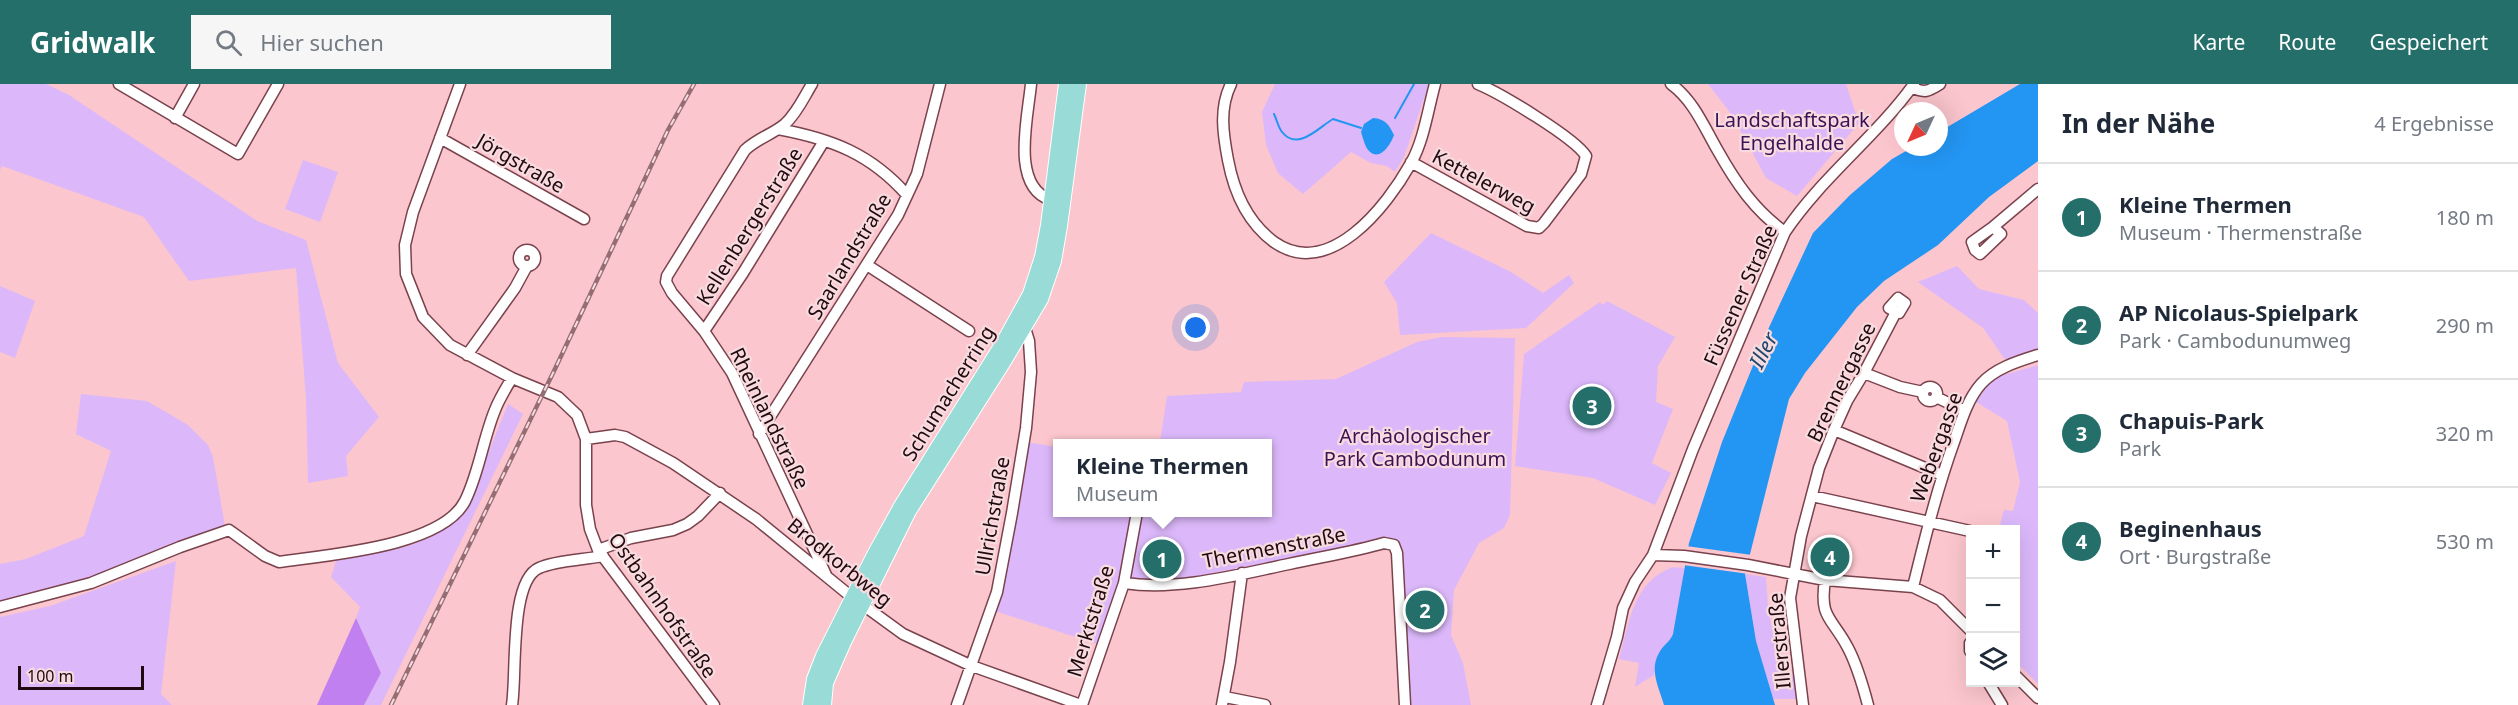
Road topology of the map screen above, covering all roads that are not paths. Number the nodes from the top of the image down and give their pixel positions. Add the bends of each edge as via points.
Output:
1 (119, 84) edge
2 (194, 84) edge
3 (278, 84) edge
4 (460, 84) edge
5 (812, 84) edge
6 (940, 84) edge
7 (1031, 84) edge
8 (1066, 84) edge
9 (1079, 84) edge
10 (1231, 84) edge
11 (1435, 84) edge
12 (1478, 84) edge
13 (1671, 84) edge
14 (1940, 84) edge
15 (1913, 86) edge
16 (174, 118) junction
17 (778, 129) junction
18 (440, 138) junction
19 (824, 141) junction
20 (1411, 162) junction
21 (2038, 189) edge
22 (907, 195) junction
23 (1051, 200) junction
24 (584, 219) dead end
25 (1785, 232) junction
26 (1975, 250) dead end
27 (867, 265) junction
28 (527, 266) dead end
29 (1896, 312) dead end
30 (1025, 328) junction
31 (704, 331) junction
32 (969, 331) dead end
33 (1008, 346) junction
34 (467, 355) junction
35 (2038, 355) edge
36 (1864, 373) junction
37 (512, 378) junction
38 (1965, 411) junction
39 (1834, 430) junction
40 (759, 434) junction
41 (586, 439) junction
42 (1942, 475) junction
43 (720, 493) junction
44 (1812, 496) junction
45 (1136, 517) edge
46 (1928, 522) junction
47 (1966, 530) edge
48 (601, 553) junction
49 (1653, 555) junction
50 (1242, 573) junction
51 (1793, 573) junction
52 (827, 577) junction
53 (1825, 580) junction
54 (1124, 583) junction
55 (1913, 587) junction
56 (857, 601) junction
57 (0, 607) edge
58 (1966, 625) edge
59 (972, 666) junction
60 (2020, 680) edge
61 (1991, 687) edge
62 (1046, 693) junction
63 (2038, 698) edge
64 (1223, 701) edge
65 (512, 705) edge
66 (714, 705) edge
67 (810, 705) edge
68 (824, 705) edge
69 (957, 705) edge
70 (1042, 705) edge
71 (1082, 705) edge
72 (1265, 705) edge
73 (1405, 705) edge
74 (1598, 705) edge
75 (1803, 705) edge
76 (1868, 705) edge
77 (2002, 705) edge

1 - 16 street
2 - 16 street
3 - 16 street via 238,154
4 - 18 street, Ostbahnhofstraße
5 - 17 street, Rheinlandstraße via 793,116
6 - 22 street, Saarlandstraße via 917,174
7 - 23 street via 1024,165 1032,188
8 - 23 main road, Schumacherring
9 - 30 main road, Schumacherring via 1054,261 1041,299
10 - 20 street via 1223,109 1224,141 1239,197 1266,236 1289,250 1302,254 1336,247 1357,231 1387,198
11 - 20 street
12 - 20 street, Kettelerweg via 1561,135 1586,156 1581,174 1544,223 1533,228
13 - 25 street via 1696,110 1744,193
14 - 15 street via 1922,92
15 - 25 street, Füssener Straße via 1802,208
17 - 19 street
17 - 31 street, Rheinlandstraße via 745,150 667,276 672,293
18 - 24 street, Jörgstraße
18 - 34 street, Ostbahnhofstraße via 420,189 405,246 406,274 423,317 450,345
19 - 22 street via 859,153
19 - 31 street, Kellenbergerstraße
21 - 26 street via 1972,242
22 - 27 street, Saarlandstraße
23 - 33 main road, Schumacherring via 1037,276
25 - 49 street, Füssener Straße via 1693,449
27 - 32 street
27 - 40 street, Saarlandstraße
28 - 34 street
29 - 36 street, Brennergasse
30 - 33 main road, Schumacherring
30 - 59 street, Ullrichstraße via 1032,372 1026,428 997,592
31 - 40 street, Rheinlandstraße via 732,373
33 - 56 main road, Schumacherring
34 - 37 street, Ostbahnhofstraße
35 - 38 street, Webergasse via 1988,377
36 - 38 street via 1923,392 1932,387 1936,397
36 - 39 street, Brennergasse
37 - 41 street, Ostbahnhofstraße via 558,397 577,415
37 - 57 street via 495,408 465,500 445,522 398,543 279,562 229,530 91,583
38 - 42 street, Webergasse
39 - 42 street
39 - 44 street, Brennergasse
40 - 52 street, Rheinlandstraße
41 - 43 street, Brodkorbweg via 626,437
41 - 48 street, Ostbahnhofstraße via 586,505 590,529
42 - 46 street, Webergasse
43 - 48 street via 687,524 631,538
43 - 52 street, Brodkorbweg
44 - 46 street
44 - 51 street, Brennergasse
45 - 54 street, Merktstraße
46 - 47 street
46 - 55 street, Webergasse
48 - 65 street via 540,567 525,581 520,593
48 - 66 street, Ostbahnhofstraße
49 - 51 street
49 - 74 street, Füssener Straße via 1623,608
50 - 54 street, Thermenstraße via 1146,586
50 - 64 street
50 - 73 street, Thermenstraße via 1384,543 1394,545
51 - 53 street
51 - 75 street, Illerstraße via 1790,598
52 - 56 street, Brodkorbweg
53 - 55 street
53 - 76 street via 1826,617 1848,647
54 - 71 street, Merktstraße
55 - 58 street via 1940,600
56 - 59 street, Brodkorbweg via 903,634
56 - 67 main road, Schumacherring via 823,656
56 - 68 main road, Schumacherring via 826,683
59 - 62 street, Brodkorbweg
59 - 69 street, Ullrichstraße
60 - 63 street
61 - 77 street
62 - 70 street
62 - 71 street, Brodkorbweg
64 - 72 street

